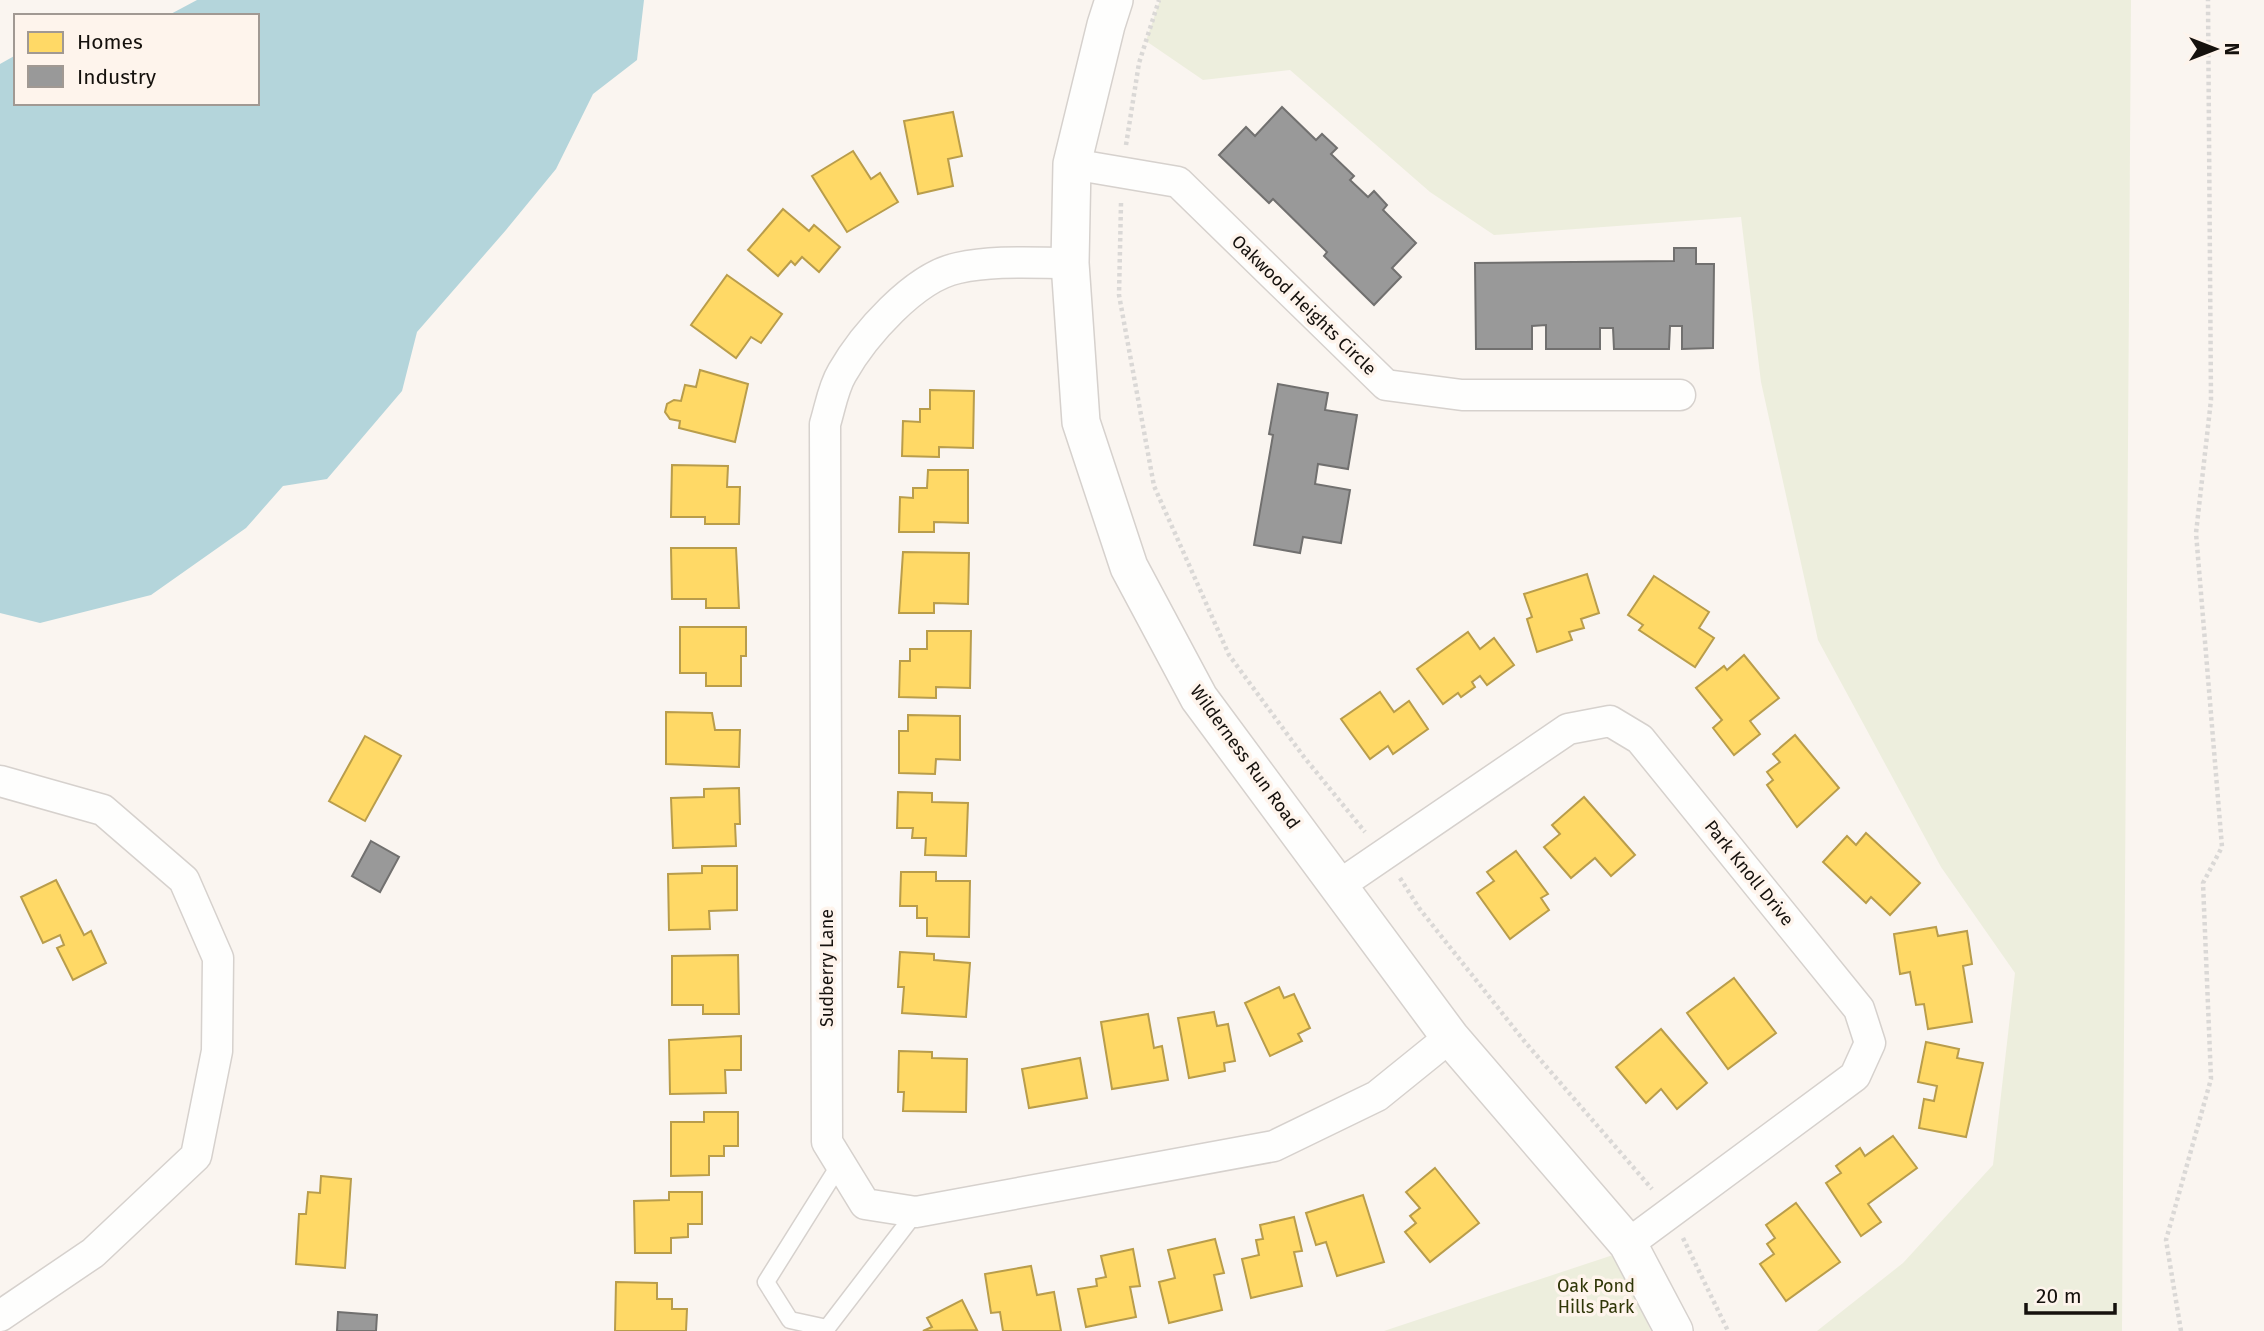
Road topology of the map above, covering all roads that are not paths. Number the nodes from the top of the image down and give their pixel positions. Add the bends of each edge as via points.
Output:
1 (1114, 0) edge
2 (1072, 164) junction
3 (1070, 263) junction
4 (1680, 395) dead end
5 (0, 782) edge
6 (1338, 886) junction
7 (1450, 1038) junction
8 (841, 1164) junction
9 (916, 1212) junction
10 (1628, 1244) junction
11 (0, 1316) edge
12 (1674, 1331) edge

1 - 2 street, Wilderness Run Road
2 - 3 street, Wilderness Run Road
2 - 4 street, Oakwood Heights Circle via 1178,182 1387,386 1462,395
3 - 6 street, Wilderness Run Road via 1081,422 1129,568 1199,698
3 - 8 street, Sudberry Lane via 957,268 927,281 890,312 858,349 840,376 825,424 827,1142
5 - 11 street via 103,810 184,880 218,958 217,1051 196,1156 93,1254
6 - 7 street, Wilderness Run Road
6 - 10 street, Park Knoll Drive via 1568,729 1610,721 1640,739 1859,1009 1870,1043 1854,1076
7 - 9 street, Sudberry Lane via 1377,1096 1274,1146
7 - 10 street, Wilderness Run Road
8 - 9 street, Sudberry Lane via 865,1204
8 - 9 lane via 766,1282 790,1320 827,1328
10 - 12 street, Wilderness Run Road

